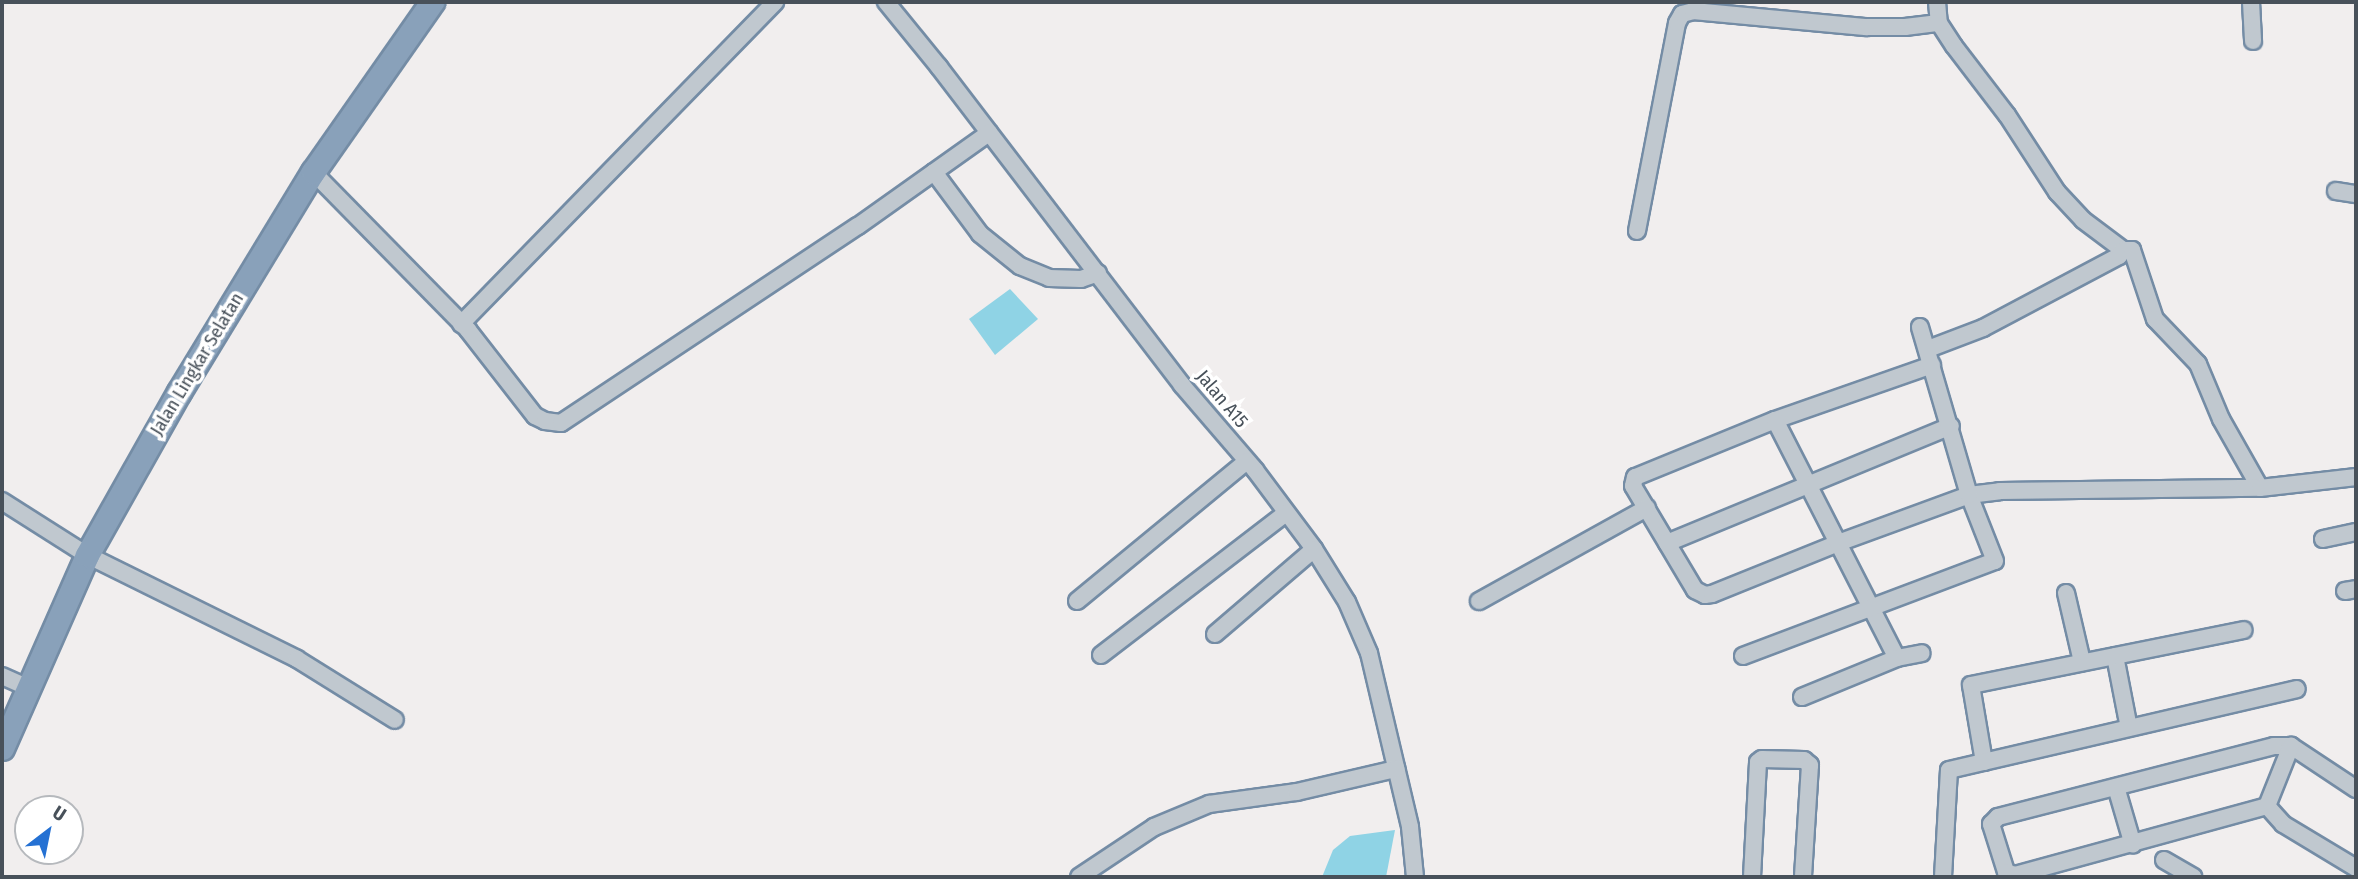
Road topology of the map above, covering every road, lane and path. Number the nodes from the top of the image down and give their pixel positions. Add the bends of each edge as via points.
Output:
1 (432, 2) edge
2 (775, 2) edge
3 (886, 2) edge
4 (1937, 2) edge
5 (2251, 2) edge
6 (1940, 23) junction
7 (2253, 41) dead end
8 (989, 133) junction
9 (313, 172) junction
10 (934, 172) junction
11 (2336, 191) dead end
12 (2356, 194) edge
13 (1637, 231) dead end
14 (2123, 250) junction
15 (1098, 273) junction
16 (461, 324) junction
17 (1920, 327) dead end
18 (1930, 357) junction
19 (1775, 420) junction
20 (1951, 426) junction
21 (1247, 461) junction
22 (2356, 477) edge
23 (1807, 484) junction
24 (2260, 488) junction
25 (1969, 495) junction
26 (2, 501) edge
27 (1647, 509) junction
28 (1286, 513) junction
29 (2356, 532) edge
30 (2323, 539) dead end
31 (1838, 542) junction
32 (1667, 543) junction
33 (1314, 550) junction
34 (87, 555) junction
35 (2066, 593) dead end
36 (1077, 601) dead end
37 (1479, 601) dead end
38 (1870, 605) junction
39 (2243, 630) dead end
40 (1215, 634) dead end
41 (1922, 653) dead end
42 (1101, 655) dead end
43 (1743, 656) dead end
44 (2115, 656) junction
45 (1896, 658) junction
46 (2082, 662) junction
47 (2, 676) edge
48 (27, 687) junction
49 (2297, 689) dead end
50 (1802, 697) dead end
51 (395, 720) dead end
52 (2129, 728) junction
53 (2291, 746) junction
54 (2, 748) edge
55 (1984, 762) junction
56 (1396, 769) junction
57 (2116, 787) junction
58 (2356, 789) edge
59 (2267, 806) junction
60 (2133, 845) junction
61 (2164, 860) dead end
62 (2356, 868) edge
63 (1079, 877) edge
64 (1415, 877) edge
65 (1752, 877) edge
66 (1803, 877) edge
67 (1943, 877) edge
68 (2194, 877) edge

1 - 9 highway, Jalan Lingkar Selatan
2 - 16 street
3 - 8 street, Jalan A15
4 - 6 street
5 - 7 street
6 - 13 street via 1867,27 1693,11 1682,14 1676,23
6 - 14 street via 2070,208
8 - 10 street
8 - 15 street, Jalan A15
9 - 16 street
9 - 34 highway, Jalan Lingkar Selatan via 179,392
10 - 15 street via 979,234 1020,266 1058,279
10 - 16 street via 561,423 535,416
11 - 12 street
14 - 18 street
14 - 24 street via 2133,251 2155,319 2198,364 2221,419
15 - 21 street, Jalan A15 via 1182,385
17 - 18 street
18 - 19 street
18 - 20 street
19 - 23 street
19 - 27 street via 1635,477 1633,486
20 - 23 street
20 - 25 street
21 - 28 street, Jalan A15
21 - 36 street
22 - 24 street
23 - 31 street
23 - 32 street
24 - 25 street
25 - 31 street
25 - 38 street via 1994,563
26 - 34 street
27 - 32 street
27 - 37 street
28 - 33 street, Jalan A15
28 - 42 street
29 - 30 street
31 - 32 street via 1705,595 1695,590
31 - 38 street
33 - 40 street
33 - 56 street, Jalan A15 via 1347,602 1370,653
34 - 48 highway, Jalan Lingkar Selatan
34 - 51 street via 297,659
35 - 46 street
38 - 43 street
38 - 45 street
39 - 44 street
41 - 45 street
44 - 46 street
44 - 52 street
45 - 50 street
46 - 55 street via 1970,685
47 - 48 street
48 - 54 highway, Jalan Lingkar Selatan
49 - 52 street
52 - 55 street
53 - 57 street via 2274,746
53 - 58 street
53 - 59 street
55 - 67 street via 1948,770
56 - 63 street via 1297,792 1209,804 1154,827
56 - 64 street, Jalan A15 via 1410,827
57 - 60 street
57 - 60 street via 1998,817 1991,824 2010,875
59 - 60 street
59 - 62 street via 2283,824
61 - 68 street
65 - 66 street via 1758,762 1762,759 1804,760 1810,765

